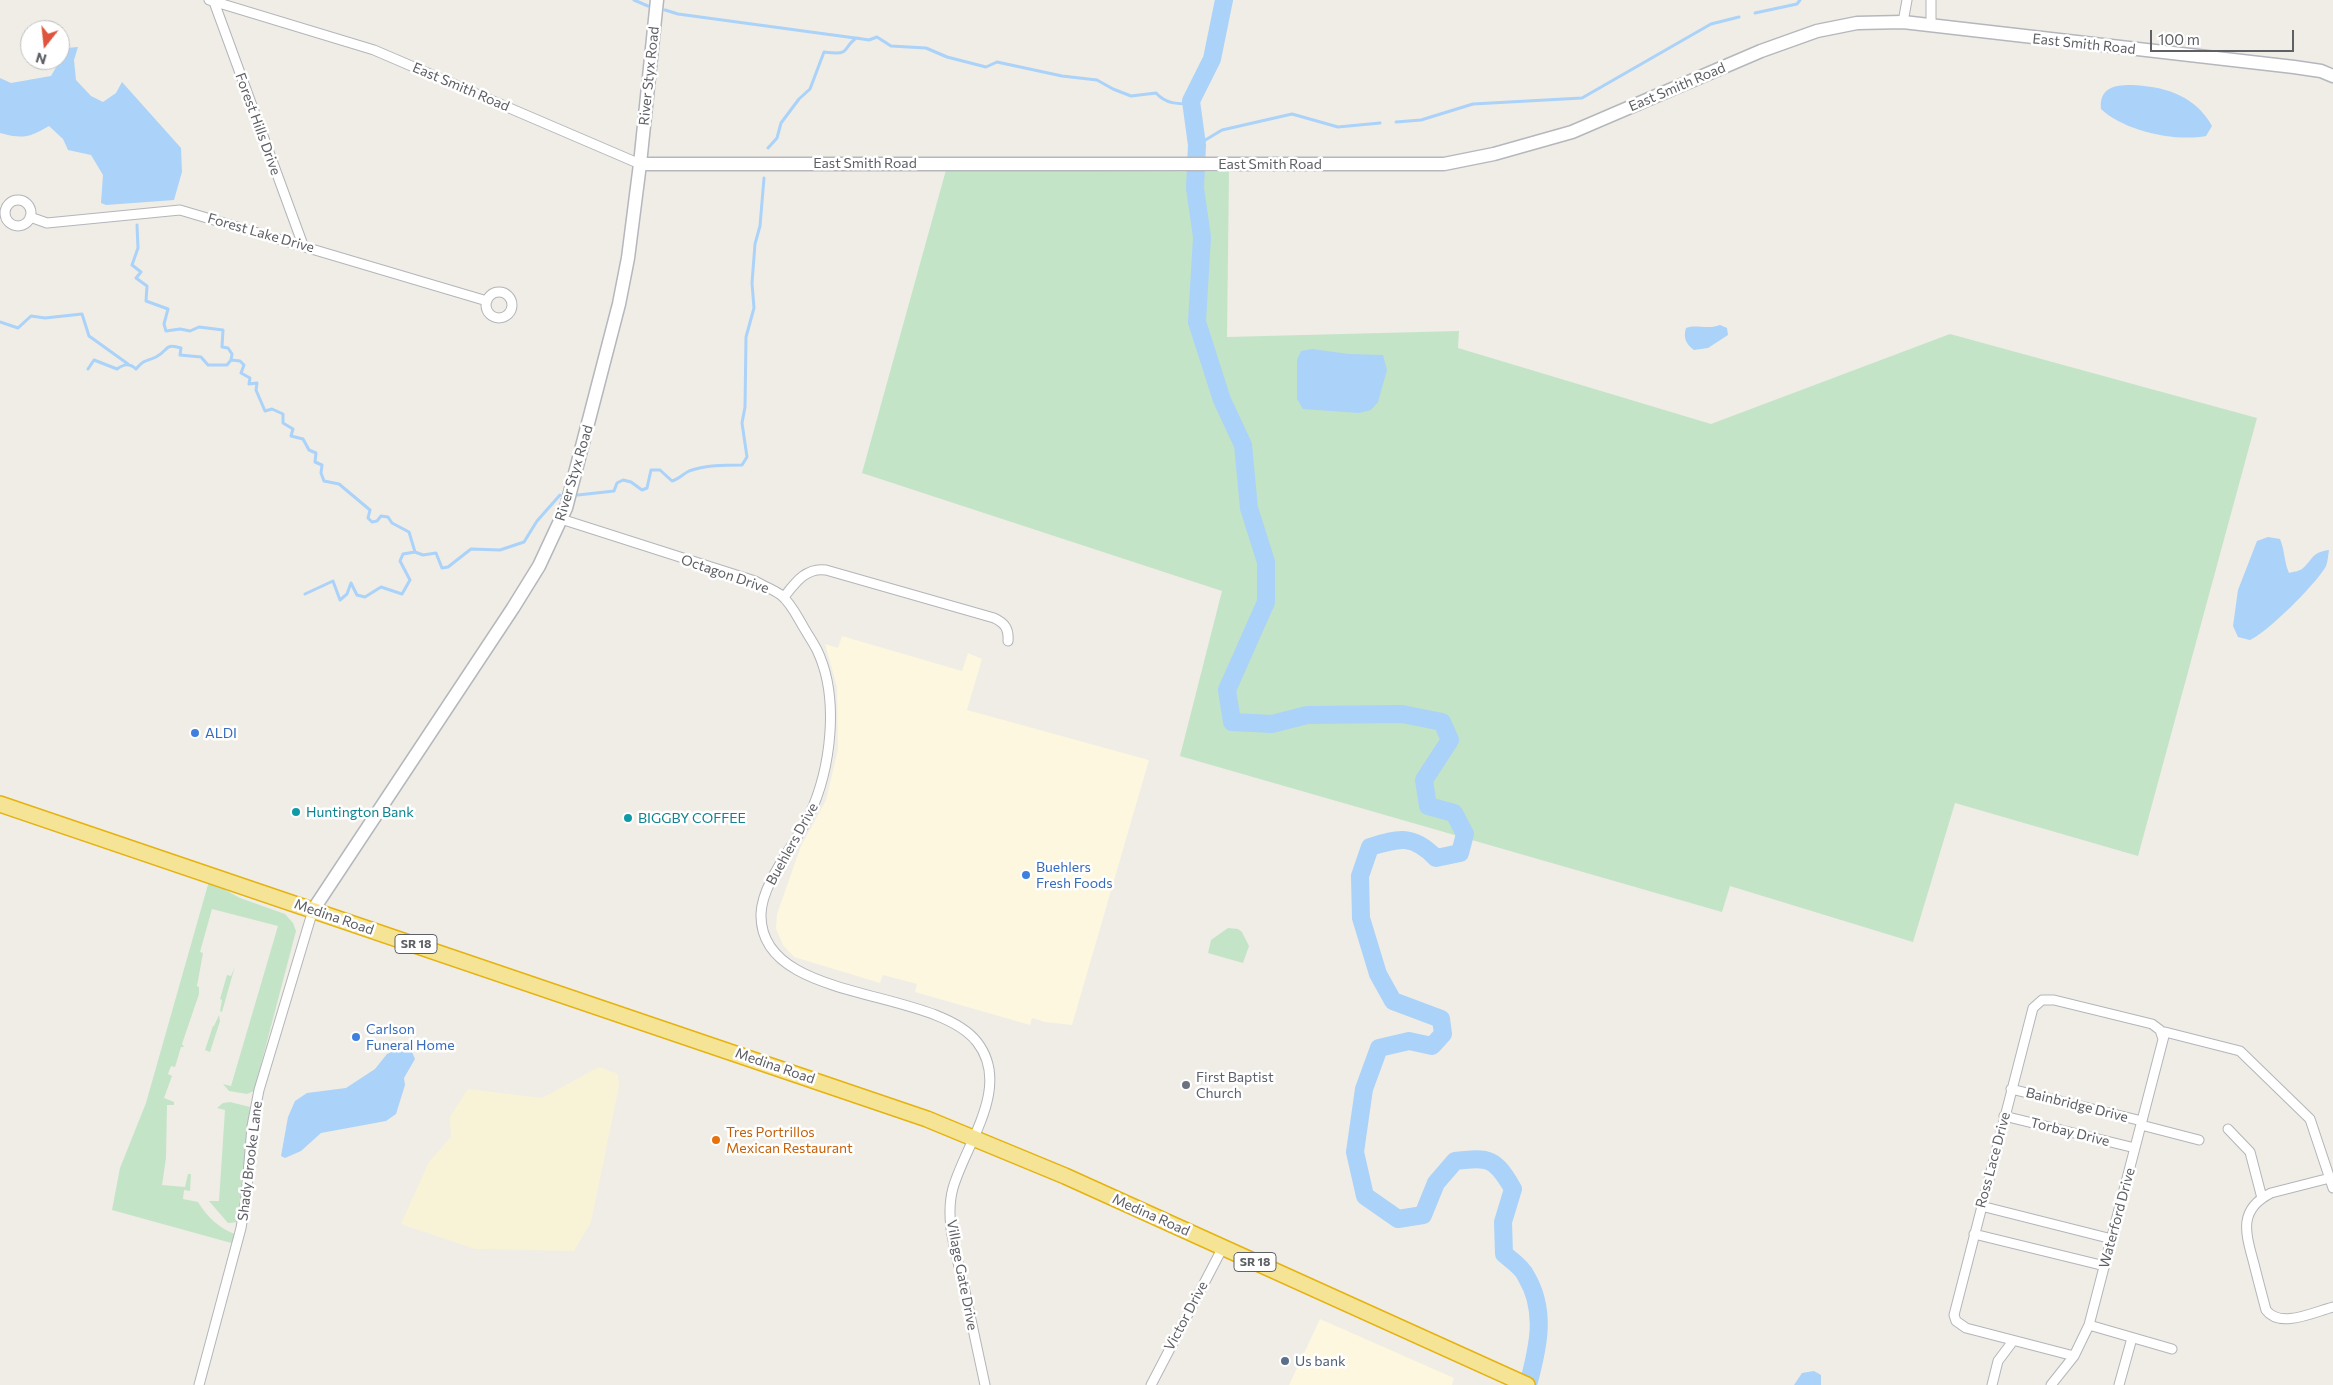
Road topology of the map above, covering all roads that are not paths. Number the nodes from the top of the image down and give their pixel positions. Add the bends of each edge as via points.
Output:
1 (657, 0) edge
2 (1907, 0) edge
3 (1931, 0) edge
4 (212, 1) edge
5 (1903, 22) junction
6 (1931, 26) junction
7 (2333, 76) edge
8 (640, 164) junction
9 (30, 217) dead end
10 (302, 246) junction
11 (487, 301) dead end
12 (561, 519) junction
13 (784, 597) junction
14 (1008, 641) dead end
15 (0, 804) edge
16 (314, 910) junction
17 (2162, 1042) junction
18 (2011, 1089) junction
19 (2004, 1116) junction
20 (2142, 1123) junction
21 (2228, 1129) dead end
22 (974, 1138) junction
23 (2199, 1140) dead end
24 (2135, 1148) junction
25 (2330, 1178) junction
26 (2333, 1188) edge
27 (2262, 1198) junction
28 (1981, 1206) junction
29 (1974, 1234) junction
30 (2112, 1239) junction
31 (1223, 1247) junction
32 (2105, 1266) junction
33 (2333, 1307) edge
34 (2089, 1326) junction
35 (2132, 1338) junction
36 (2013, 1341) junction
37 (2172, 1349) dead end
38 (2074, 1356) junction
39 (199, 1385) edge
40 (985, 1385) edge
41 (1151, 1385) edge
42 (1527, 1385) edge
43 (1992, 1385) edge
44 (2051, 1385) edge
45 (2119, 1385) edge

1 - 8 street, River Styx Road
2 - 5 street
3 - 6 street
4 - 8 street, East Smith Road via 374,50
4 - 10 street, Forest Hills Drive
5 - 6 street, East Smith Road
5 - 8 street, East Smith Road via 1857,23 1816,31 1761,51 1572,132 1444,164
6 - 7 street, East Smith Road via 2294,68
8 - 12 street, River Styx Road via 625,279 590,421
9 - 10 street, Forest Lake Drive via 47,223 180,210
10 - 11 street, Forest Lake Drive
12 - 13 street, Octagon Drive via 754,581
12 - 16 street, River Styx Road via 539,566 513,608
13 - 14 street, Octagon Drive via 808,572 826,570 994,618 1005,625 1009,632
13 - 22 street, Buehlers Drive via 819,656 827,686 830,745 822,782 810,814 766,890 761,914 766,940 784,962 798,972 950,1020 963,1028 988,1060 990,1079 988,1099
15 - 16 highway, Medina Road / SR 18
16 - 22 highway, Medina Road / SR 18 via 880,1102
16 - 39 street, Shady Brooke Lane via 259,1090 241,1228
17 - 18 street, Ross Lace Drive via 2162,1033 2152,1024 2042,1000 2033,1008
17 - 20 street, Waterford Drive
17 - 25 street via 2165,1032 2240,1051 2310,1119
18 - 19 street, Ross Lace Drive
18 - 20 street, Bainbridge Drive
19 - 24 street, Torbay Drive
19 - 28 street, Ross Lace Drive
20 - 23 street, Bainbridge Drive
20 - 24 street, Waterford Drive
21 - 27 street via 2250,1152
22 - 31 highway, Medina Road / SR 18
22 - 40 street, Village Gate Drive via 954,1187 950,1217
24 - 30 street, Waterford Drive
25 - 26 street
25 - 27 street
27 - 33 street via 2250,1211 2246,1231 2266,1310 2282,1320
28 - 29 street, Ross Lace Drive
28 - 30 street
29 - 32 street
29 - 36 street, Ross Lace Drive via 1954,1309 1956,1321 1966,1328
30 - 32 street, Waterford Drive
31 - 41 street, Victor Drive
31 - 42 highway, Medina Road / SR 18
32 - 34 street, Waterford Drive
34 - 35 street
34 - 38 street, Waterford Drive
35 - 37 street
35 - 45 street
36 - 38 street
36 - 43 street via 1998,1361
38 - 44 street, Waterford Drive

